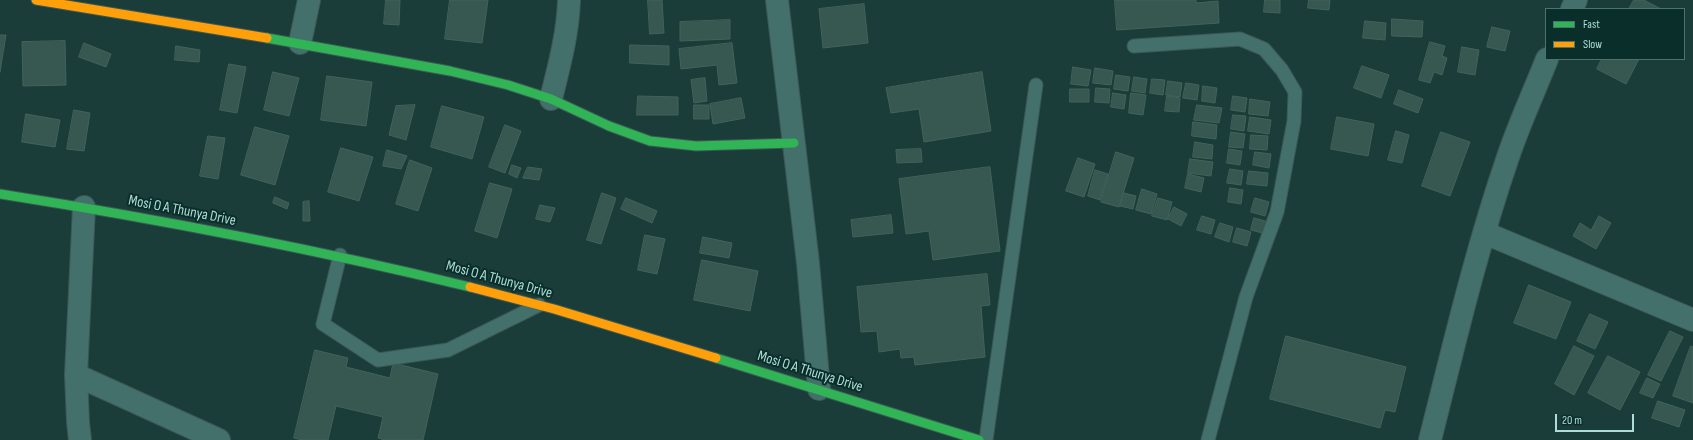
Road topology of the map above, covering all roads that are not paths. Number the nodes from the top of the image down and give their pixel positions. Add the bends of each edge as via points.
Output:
1 (36, 0) edge
2 (309, 0) edge
3 (569, 0) edge
4 (777, 0) edge
5 (300, 43) junction
6 (1134, 46) dead end
7 (1547, 60) edge
8 (1036, 85) dead end
9 (551, 99) junction
10 (794, 143) junction
11 (0, 194) edge
12 (84, 207) junction
13 (1485, 233) junction
14 (340, 255) junction
15 (539, 305) junction
16 (1693, 320) edge
17 (76, 376) junction
18 (820, 389) junction
19 (80, 440) edge
20 (216, 440) edge
21 (979, 440) edge
22 (986, 440) edge
23 (1208, 440) edge
24 (1430, 440) edge

1 - 5 street
2 - 5 street
3 - 9 street via 563,51
4 - 10 street
5 - 9 street via 450,71 508,85
6 - 23 lane via 1240,39 1264,49 1282,70 1295,92 1294,121 1276,212 1246,297
7 - 13 street via 1508,157
8 - 22 lane
9 - 10 street via 609,126 650,140 696,146
10 - 18 street
11 - 12 street, Mosi O A Thunya Drive
12 - 14 street, Mosi O A Thunya Drive
12 - 17 street
13 - 16 street
13 - 24 street
14 - 15 street, Mosi O A Thunya Drive
14 - 15 lane via 323,324 378,360 448,350
15 - 18 street, Mosi O A Thunya Drive
17 - 19 street
17 - 20 street
18 - 21 street, Mosi O A Thunya Drive

